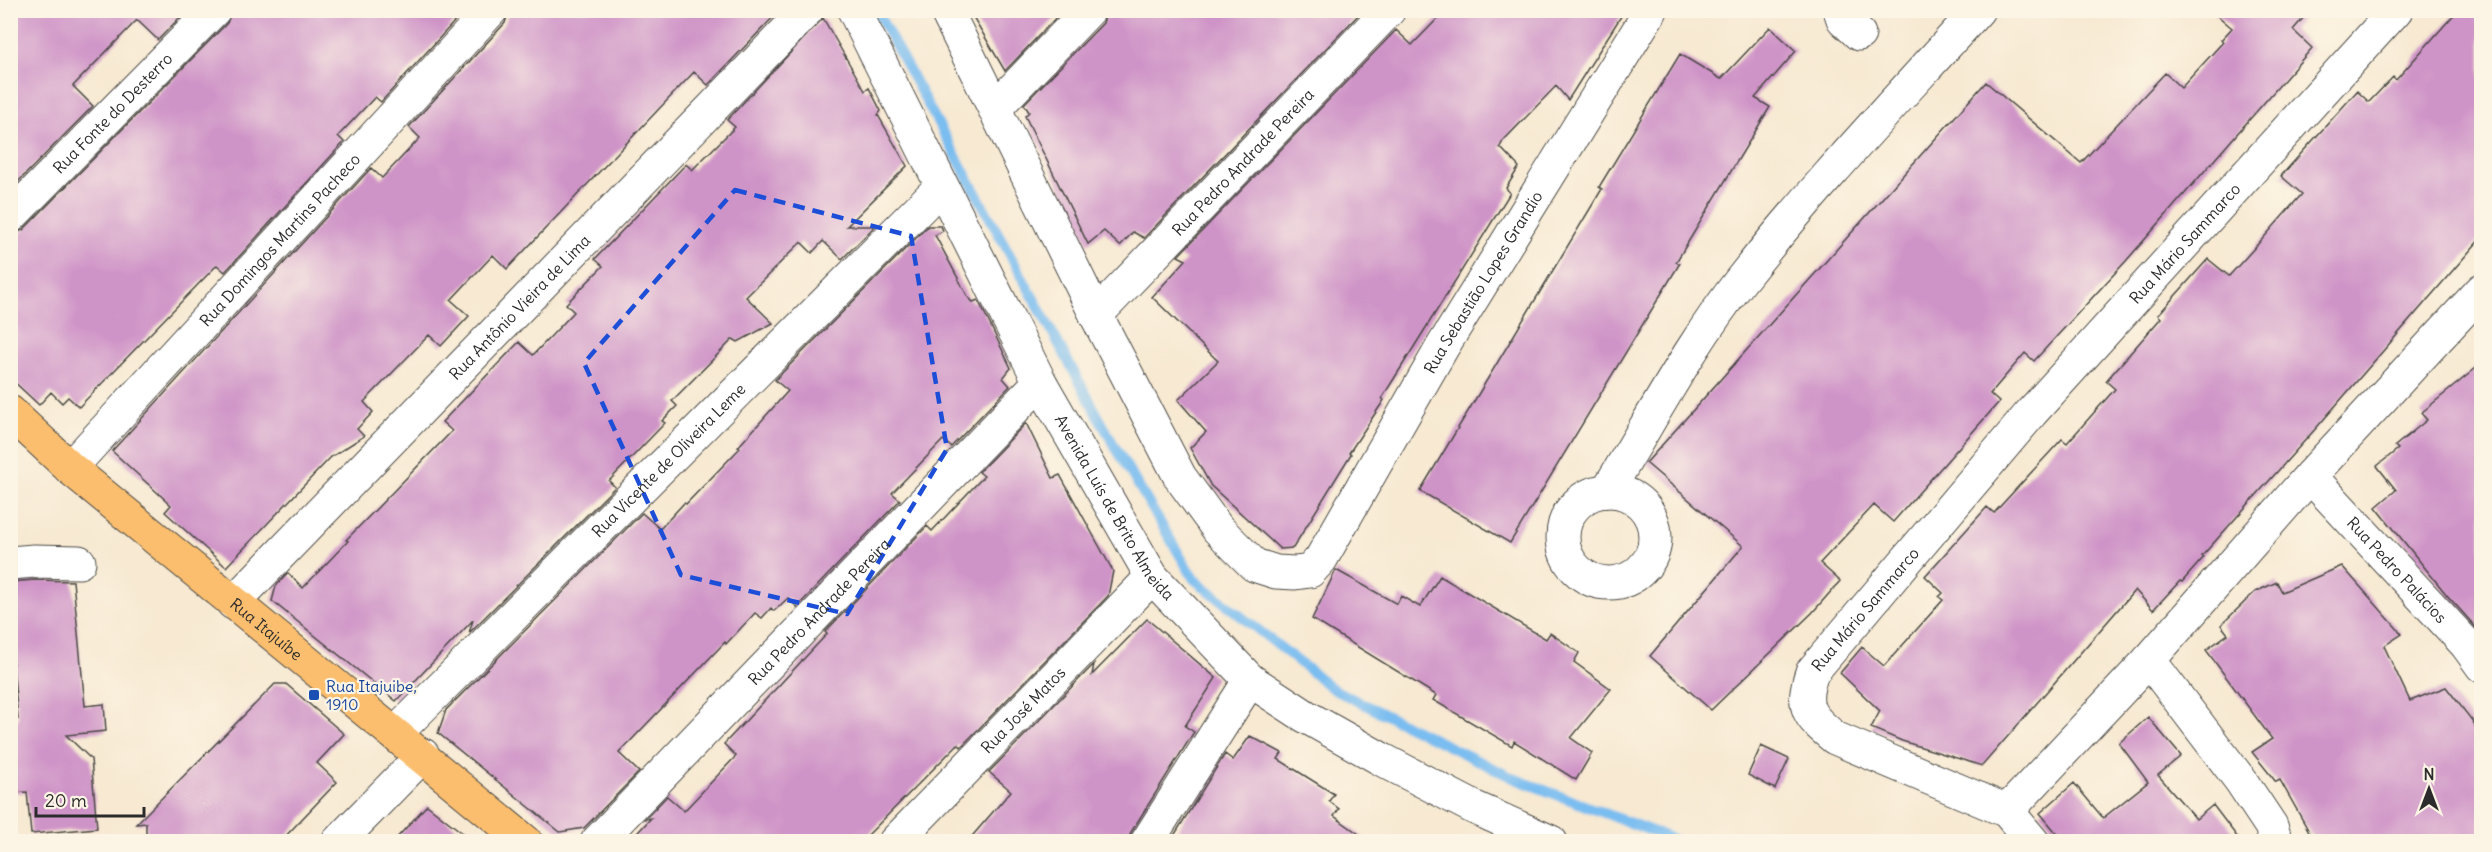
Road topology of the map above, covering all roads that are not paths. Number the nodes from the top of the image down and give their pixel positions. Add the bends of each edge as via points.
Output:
1 (214, 10) edge
2 (491, 10) edge
3 (807, 10) edge
4 (854, 10) edge
5 (946, 10) edge
6 (1089, 10) edge
7 (1389, 10) edge
8 (1651, 10) edge
9 (1978, 10) edge
10 (2396, 10) edge
11 (995, 108) junction
12 (941, 187) junction
13 (10, 217) edge
14 (2481, 290) edge
15 (1096, 315) junction
16 (1040, 382) junction
17 (15, 422) edge
18 (70, 468) junction
19 (2310, 476) junction
20 (1607, 491) dead end
21 (79, 562) dead end
22 (10, 563) edge
23 (1152, 577) junction
24 (232, 603) junction
25 (2149, 660) junction
26 (2481, 666) edge
27 (1250, 680) junction
28 (394, 734) junction
29 (423, 755) junction
30 (2007, 811) junction
31 (338, 842) edge
32 (526, 842) edge
33 (597, 842) edge
34 (895, 842) edge
35 (1147, 842) edge
36 (1551, 842) edge
37 (2032, 842) edge
38 (2276, 842) edge

1 - 13 street, Rua Fonte do Desterro
2 - 18 street, Rua Domingos Martins Pacheco
3 - 24 street, Rua Antônio Vieira de Lima
4 - 12 street, Avenida Luís de Brito Almeida
5 - 11 street
6 - 11 street
7 - 15 street, Rua Pedro Andrade Pereira
8 - 15 street, Rua Sebastião Lopes Grandio via 1443,345 1321,559 1310,570 1276,572 1254,565 1218,529 1180,477
9 - 20 street via 1740,281 1688,357
10 - 30 street, Rua Mário Sammarco via 2031,413 1812,672 1806,705 1814,720 1835,738
11 - 15 street
12 - 16 street, Avenida Luís de Brito Almeida
12 - 28 street, Rua Vicente de Oliveira Leme
14 - 19 street
16 - 23 street, Avenida Luís de Brito Almeida
16 - 33 street, Rua Pedro Andrade Pereira
17 - 18 main road, Rua Itajuíbe
18 - 24 main road, Rua Itajuíbe
19 - 25 street
19 - 26 street, Rua Pedro Palácios via 2451,628
21 - 22 street
23 - 27 street, Avenida Luís de Brito Almeida
23 - 34 street, Rua José Matos
24 - 28 main road, Rua Itajuíbe
25 - 30 street
25 - 38 street via 2241,781 2271,826
27 - 35 street
27 - 36 street, Avenida Luís de Brito Almeida via 1383,760
28 - 29 main road, Rua Itajuíbe
29 - 31 street
29 - 32 main road, Rua Itajuíbe
30 - 37 street

